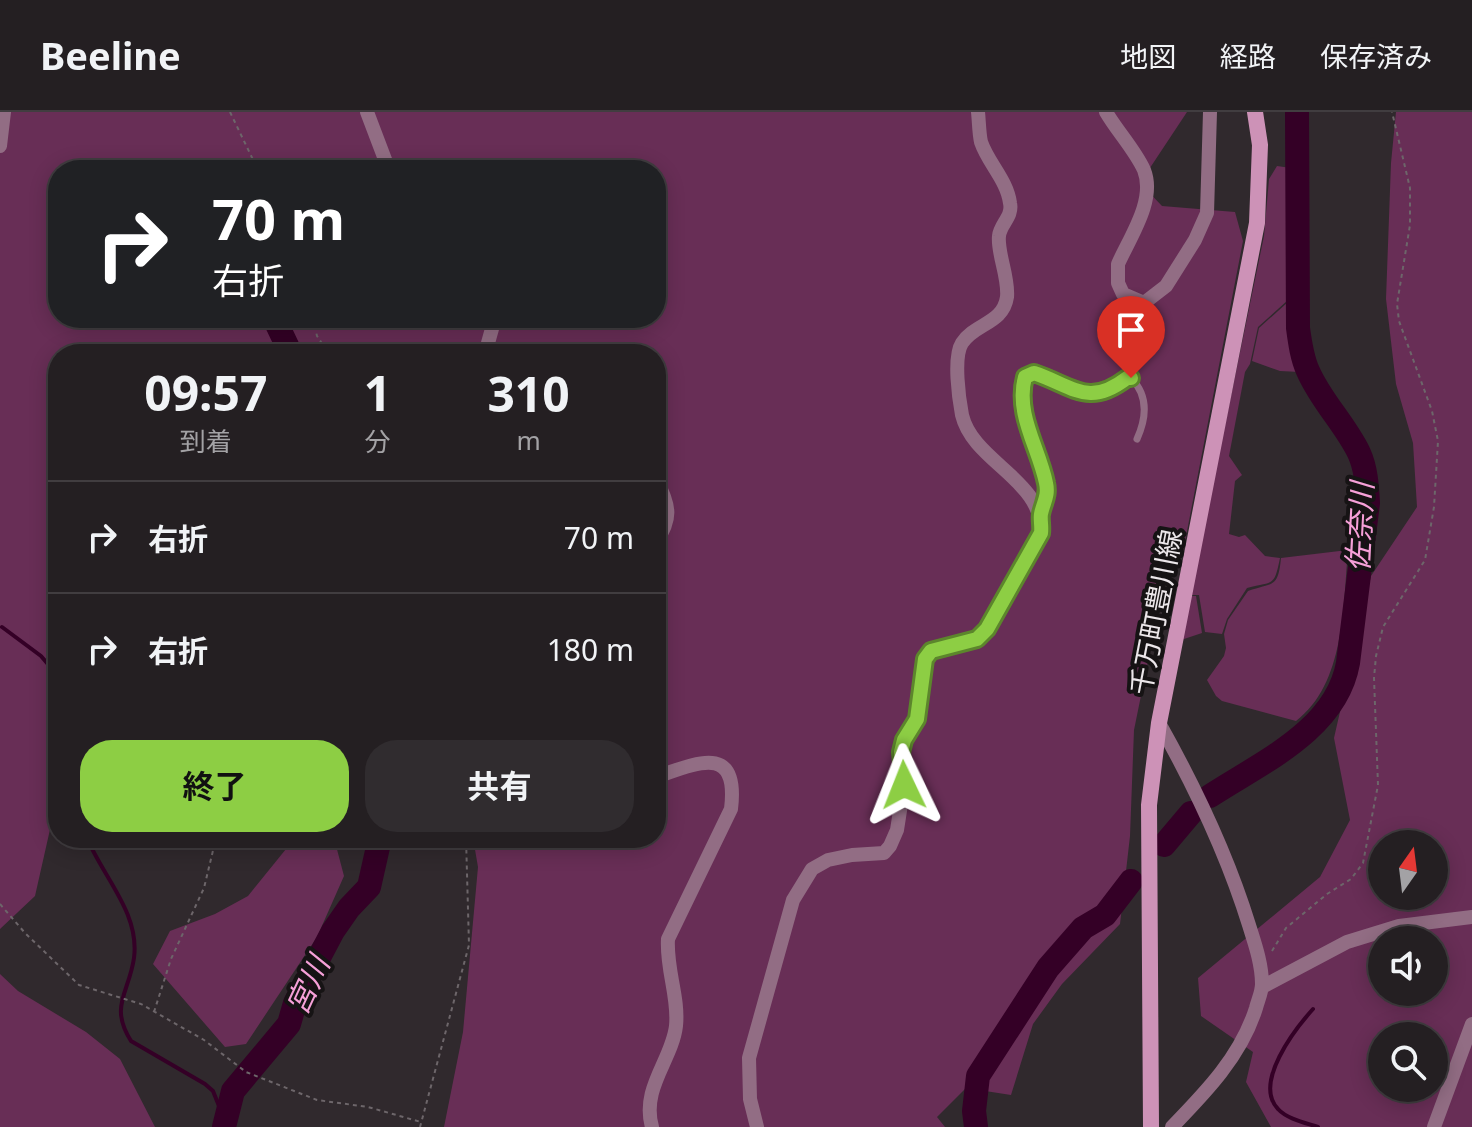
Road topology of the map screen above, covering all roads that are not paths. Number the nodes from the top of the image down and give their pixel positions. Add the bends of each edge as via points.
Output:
1 (4, 112) edge
2 (367, 112) edge
3 (978, 112) edge
4 (1106, 112) edge
5 (1210, 112) edge
6 (1255, 112) edge
7 (0, 146) edge
8 (385, 160) edge
9 (1137, 439) dead end
10 (666, 501) edge
11 (1040, 514) junction
12 (666, 522) edge
13 (1159, 723) junction
14 (666, 774) edge
15 (1472, 917) edge
16 (1262, 987) junction
17 (1472, 1024) edge
18 (652, 1127) edge
19 (757, 1127) edge
20 (1151, 1127) edge
21 (1172, 1127) edge
22 (1434, 1127) edge

1 - 7 street
2 - 8 street
3 - 11 street via 981,141 1010,203 999,236 1007,296 997,318 963,341 959,350 962,414 966,427
4 - 5 street via 1147,182 1147,199 1116,275 1123,294 1144,303 1166,286 1207,213
6 - 13 main road, 千万町豊川線 via 1260,145 1257,223
9 - 11 lane via 1145,407 1131,378 1097,394 1028,373 1023,400 1047,483
10 - 12 street
11 - 19 street via 1041,533 987,629 977,639 931,651 925,659 917,719 901,752 904,785 890,846 884,853 828,860 812,869 793,900 749,1058
13 - 16 street via 1195,788 1239,893 1259,956
13 - 20 main road, 千万町豊川線 via 1149,805
14 - 18 street via 717,763 726,767 734,790 731,809 668,939 676,1021 655,1081
15 - 16 street via 1399,926 1347,942
16 - 21 street via 1250,1027 1234,1055
17 - 22 street

